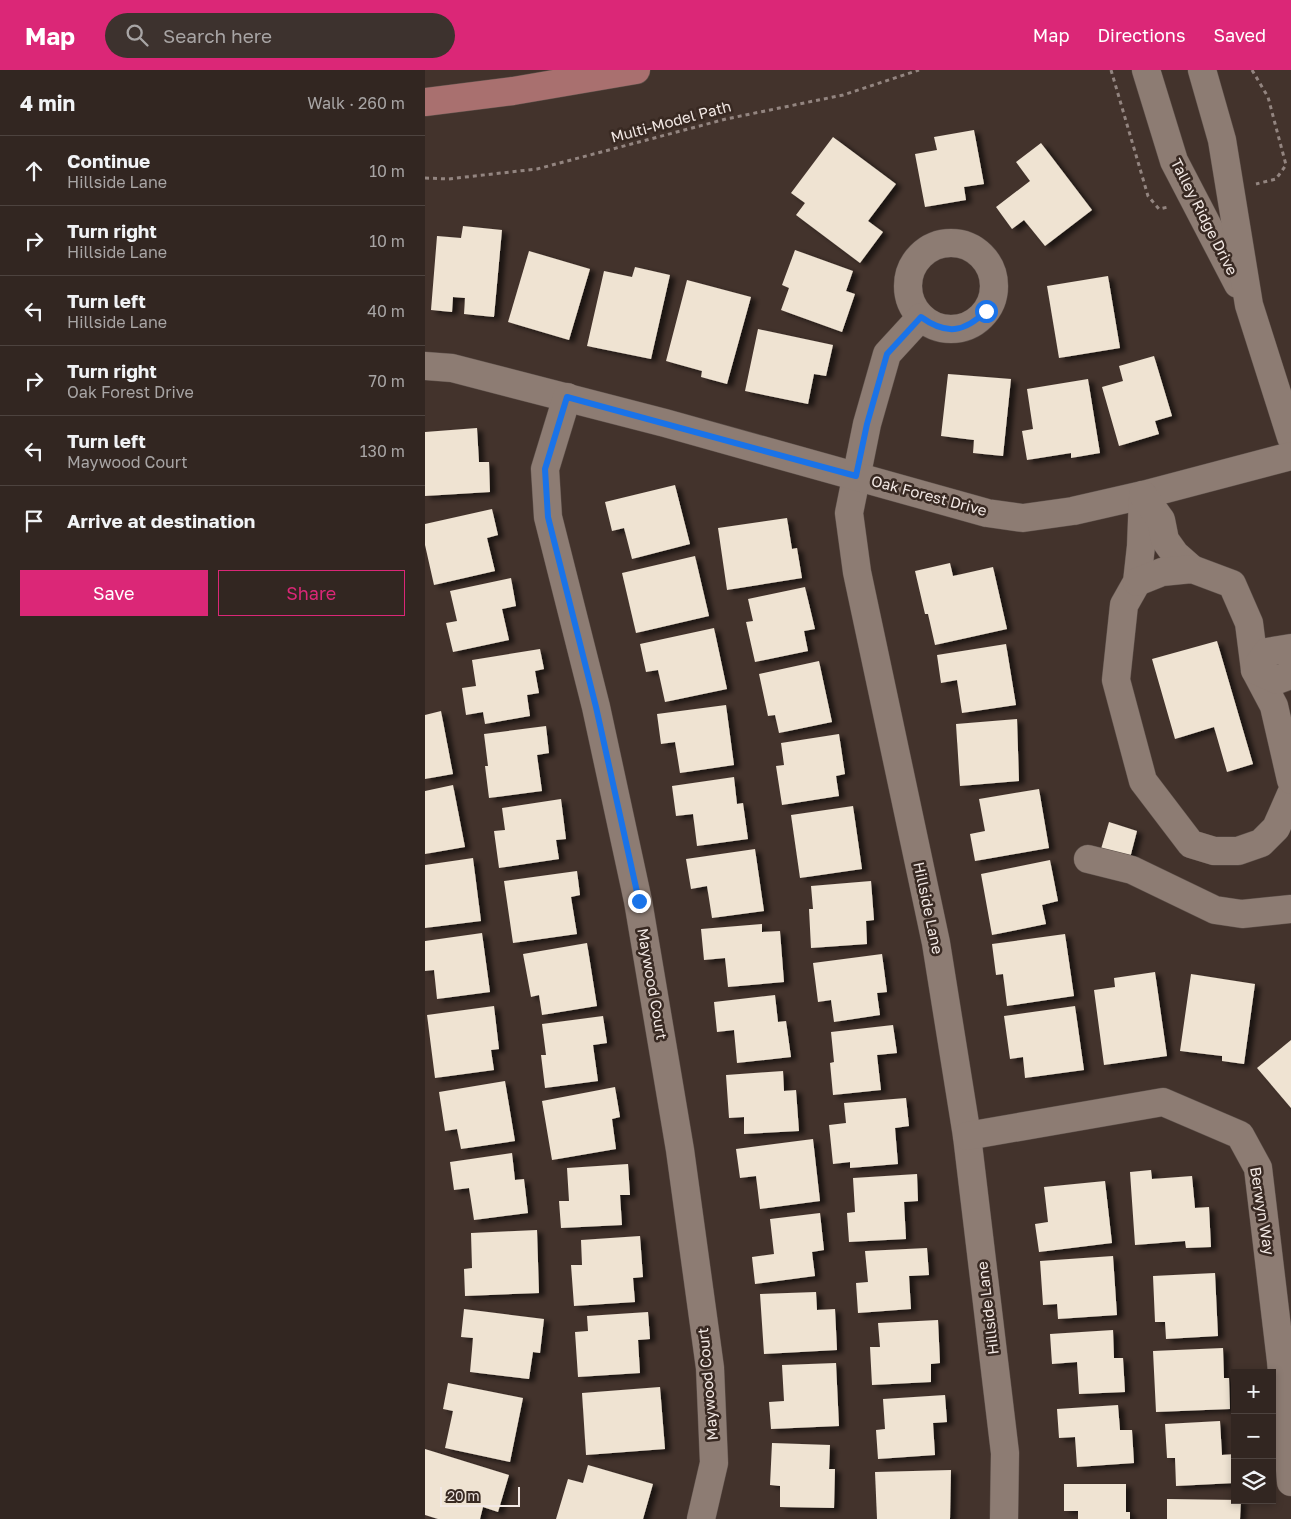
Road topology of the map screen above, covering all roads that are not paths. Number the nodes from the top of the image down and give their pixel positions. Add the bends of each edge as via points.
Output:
1 (636, 70) edge
2 (1146, 70) edge
3 (1202, 70) edge
4 (425, 102) edge
5 (1249, 305) junction
6 (921, 317) dead end
7 (425, 366) edge
8 (567, 397) junction
9 (1291, 437) edge
10 (1291, 456) edge
11 (856, 476) junction
12 (1143, 495) junction
13 (1193, 569) junction
14 (1137, 582) junction
15 (1291, 648) edge
16 (1255, 670) junction
17 (1291, 675) edge
18 (1291, 780) edge
19 (1291, 794) edge
20 (1088, 860) dead end
21 (1291, 910) edge
22 (967, 1136) junction
23 (1291, 1482) edge
24 (701, 1519) edge
25 (1003, 1519) edge

1 - 4 main road via 513,92
2 - 5 street, Talley Ridge Drive via 1174,161
3 - 5 street, Talley Ridge Drive via 1222,140
5 - 9 street, Talley Ridge Drive
6 - 11 street, Hillside Lane via 887,354
7 - 8 street, Oak Forest Drive via 452,368
8 - 11 street, Oak Forest Drive
8 - 24 street, Maywood Court via 545,469 548,517 596,707 639,901 680,1150 709,1368 714,1463
10 - 12 street, Oak Forest Drive
11 - 12 street, Oak Forest Drive via 987,513 1023,518
11 - 22 street, Hillside Lane via 849,512 857,572 936,943
12 - 13 street via 1161,520 1165,540 1175,554
12 - 14 street
13 - 14 street via 1162,572
13 - 16 street via 1231,584 1249,623
14 - 19 street via 1123,605 1116,680 1143,781 1191,844 1214,851 1238,851 1261,843 1276,828
15 - 16 street via 1267,652
16 - 17 street via 1277,680
16 - 18 street via 1274,706
20 - 21 street via 1132,870 1215,910 1242,914
22 - 23 street, Berwyn Way via 1163,1102 1240,1135 1258,1168 1281,1361
22 - 25 street, Hillside Lane via 1005,1453

